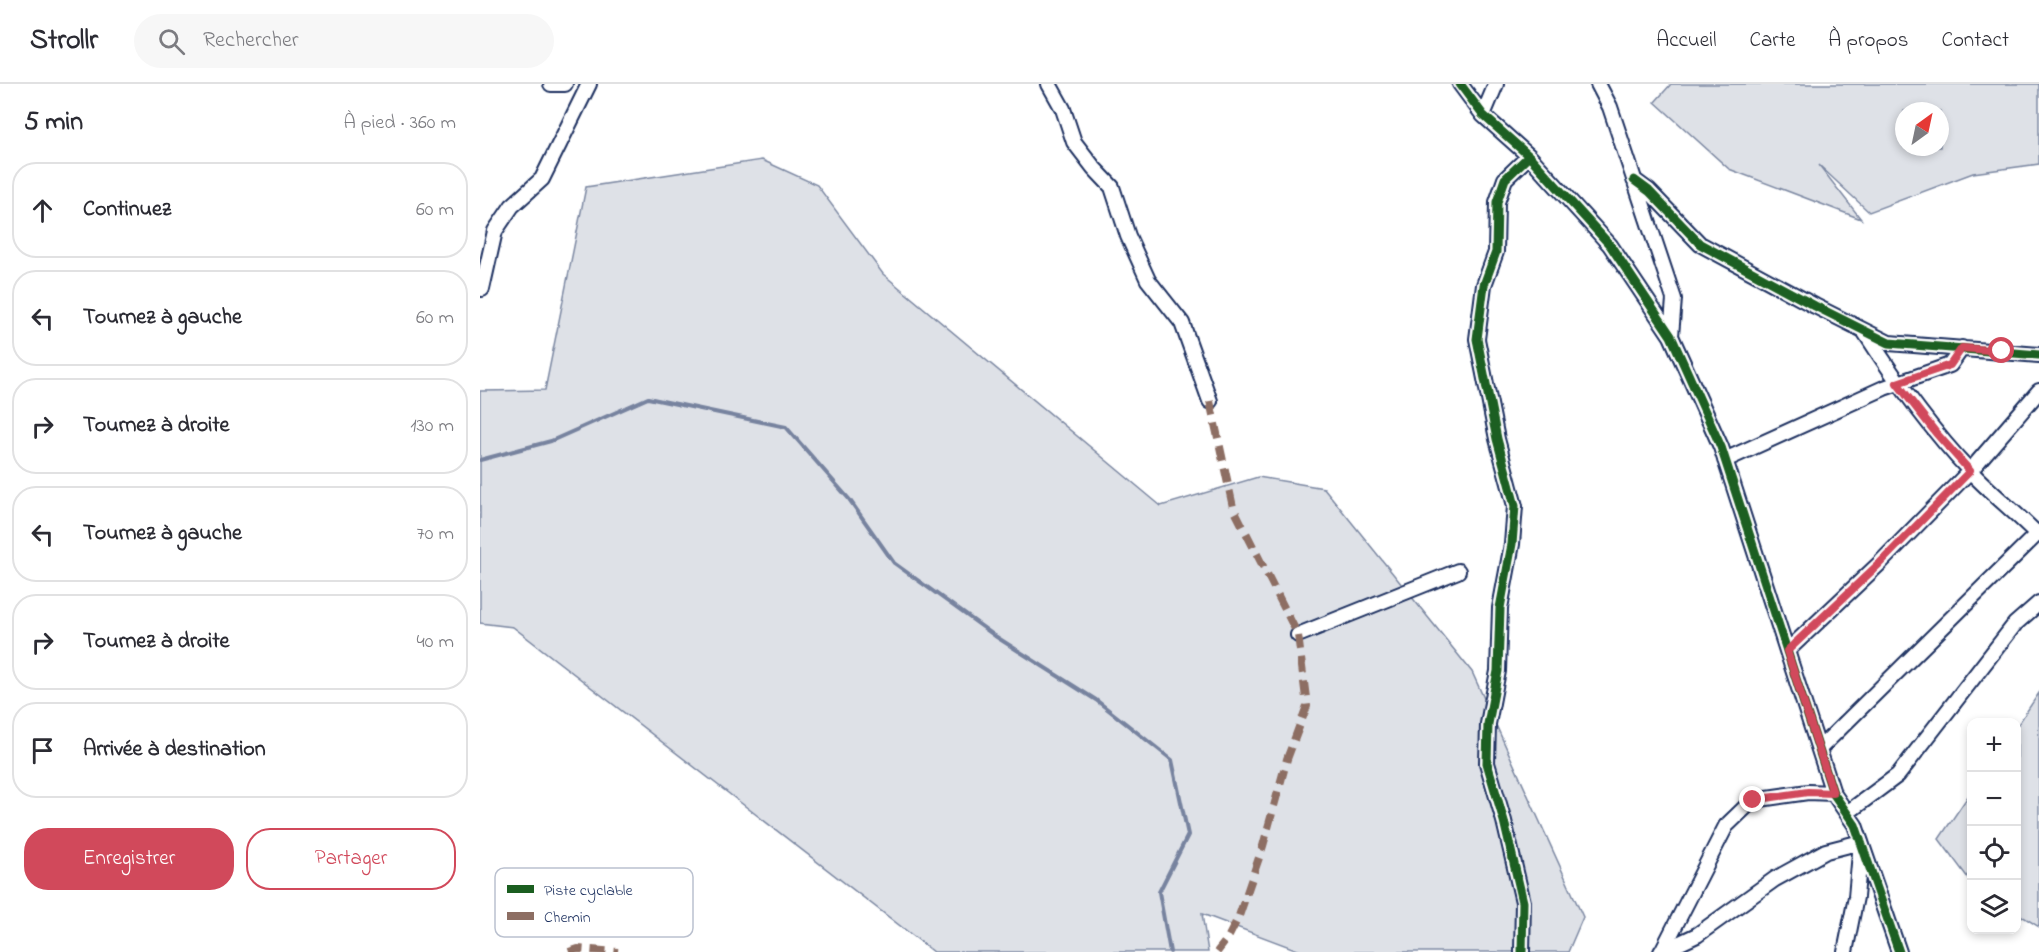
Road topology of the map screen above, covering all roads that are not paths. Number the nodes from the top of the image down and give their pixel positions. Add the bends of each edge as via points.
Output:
1 (551, 84) edge
2 (565, 84) edge
3 (589, 84) edge
4 (1049, 84) edge
5 (1460, 84) edge
6 (1496, 84) edge
7 (1598, 84) edge
8 (1483, 115) junction
9 (1529, 156) junction
10 (1634, 180) junction
11 (482, 289) dead end
12 (1863, 330) junction
13 (1671, 336) junction
14 (1962, 348) junction
15 (2039, 355) edge
16 (1897, 383) junction
17 (2039, 391) edge
18 (1210, 402) dead end
19 (1725, 460) junction
20 (1970, 471) junction
21 (2038, 533) edge
22 (1458, 571) dead end
23 (2039, 603) edge
24 (1298, 635) dead end
25 (1787, 651) junction
26 (1819, 749) junction
27 (1833, 793) junction
28 (1847, 813) junction
29 (1861, 842) junction
30 (1522, 952) edge
31 (1661, 952) edge
32 (1845, 952) edge
33 (1899, 952) edge

1 - 2 street
3 - 11 street via 542,179 512,206 495,231
4 - 18 street via 1074,142 1112,187 1148,280 1182,323
5 - 8 street
6 - 8 street
7 - 10 street via 1610,107
8 - 9 street
9 - 13 street via 1610,245
9 - 30 street via 1505,179 1497,202 1496,252 1485,285 1477,339 1515,506 1500,608 1498,671 1488,724 1487,763 1523,902
10 - 12 street via 1700,244
10 - 13 street via 1674,299
12 - 14 street via 1889,343
12 - 16 street
13 - 19 street
14 - 15 street
14 - 16 street via 1950,365
16 - 19 street
16 - 20 street
17 - 20 street
19 - 25 street
20 - 21 street
20 - 25 street
21 - 26 street
22 - 24 street
23 - 28 street via 2015,624 1898,775
25 - 26 street
26 - 27 street
27 - 28 street
27 - 31 street via 1808,792 1753,800 1726,826
28 - 29 street
29 - 31 street via 1826,851 1775,879 1697,935
29 - 32 street
29 - 33 street

